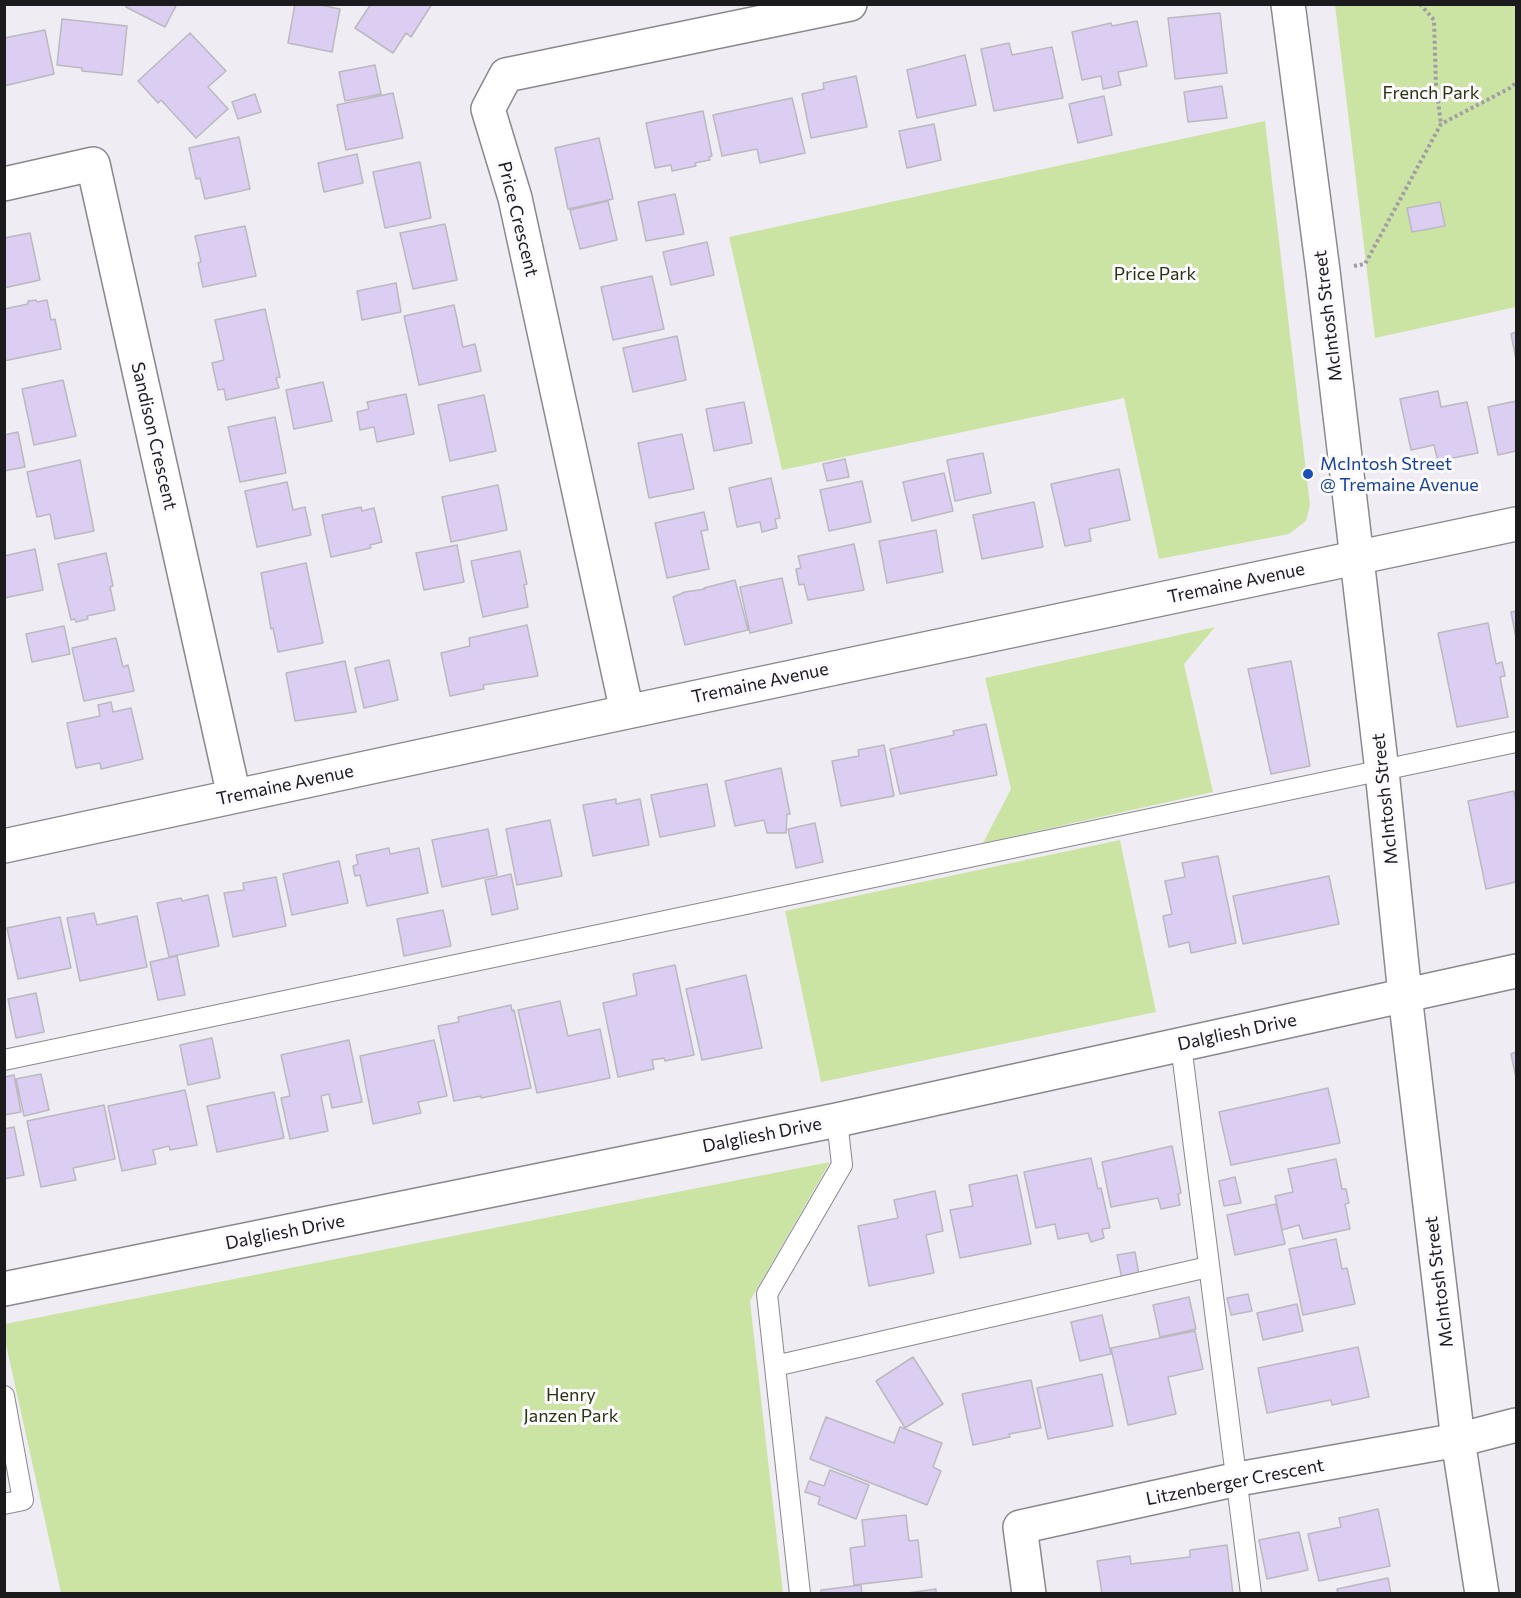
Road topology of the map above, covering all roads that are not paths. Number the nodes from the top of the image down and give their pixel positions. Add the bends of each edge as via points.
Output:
1 (850, 4) edge
2 (1288, 4) edge
3 (4, 184) edge
4 (1516, 524) edge
5 (1356, 558) junction
6 (627, 711) junction
7 (1516, 742) edge
8 (1382, 771) junction
9 (234, 796) junction
10 (4, 846) edge
11 (1516, 971) edge
12 (1405, 995) junction
13 (1181, 1045) junction
14 (4, 1060) edge
15 (837, 1120) junction
16 (1209, 1267) junction
17 (4, 1289) edge
18 (775, 1366) junction
19 (4, 1396) edge
20 (1516, 1425) edge
21 (1458, 1440) junction
22 (1238, 1479) junction
23 (4, 1504) edge
24 (800, 1593) edge
25 (1029, 1593) edge
26 (1251, 1593) edge
27 (1482, 1593) edge

1 - 6 street, Price Crescent via 506,75 488,109 515,198
2 - 5 street, McIntosh Street
3 - 9 street, Sandison Crescent via 93,164
4 - 5 street, Tremaine Avenue
5 - 6 street, Tremaine Avenue
5 - 8 street, McIntosh Street
6 - 9 street, Tremaine Avenue
7 - 8 lane
8 - 12 street, McIntosh Street
8 - 14 lane
9 - 10 street, Tremaine Avenue
11 - 12 street, Dalgliesh Drive
12 - 13 street, Dalgliesh Drive
12 - 21 street, McIntosh Street
13 - 15 street, Dalgliesh Drive
13 - 16 lane
15 - 17 street, Dalgliesh Drive
15 - 18 lane via 842,1165 767,1294
16 - 18 lane
16 - 22 lane
18 - 24 lane
19 - 23 lane via 23,1500
20 - 21 street, Litzenberger Crescent
21 - 22 street, Litzenberger Crescent
21 - 27 street, McIntosh Street
22 - 25 street, Litzenberger Crescent via 1020,1527
22 - 26 lane

